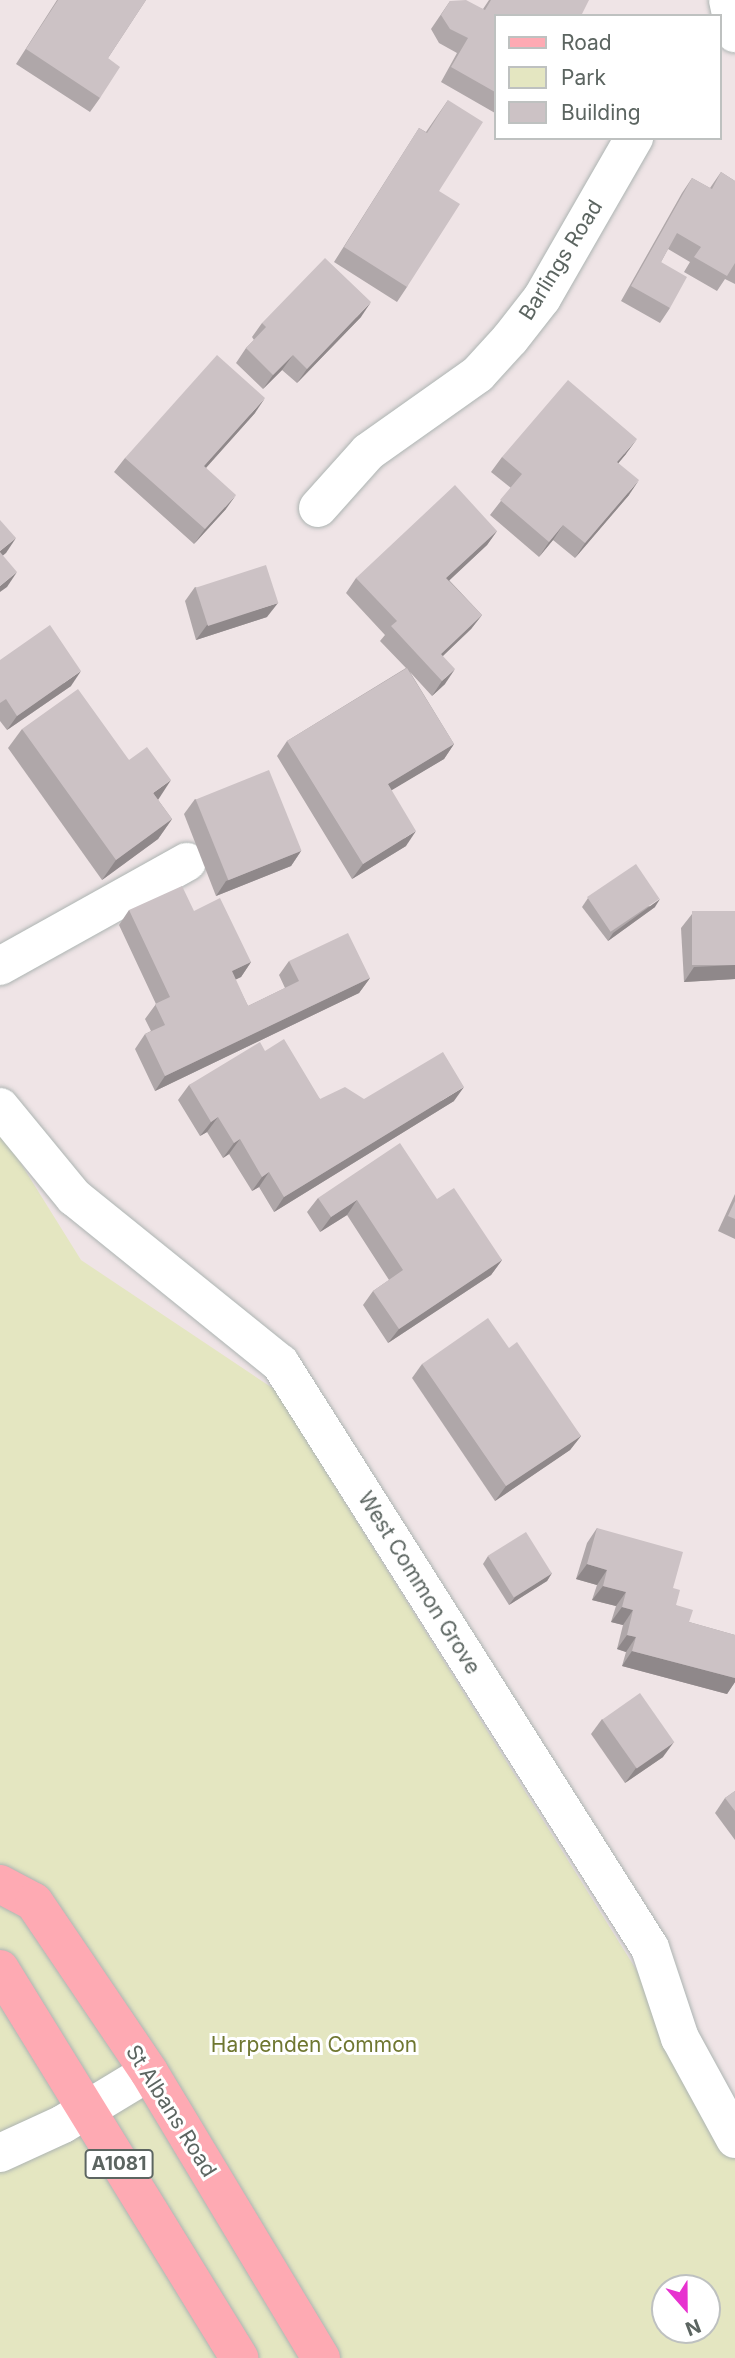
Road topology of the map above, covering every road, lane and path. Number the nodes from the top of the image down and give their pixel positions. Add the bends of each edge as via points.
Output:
1 (728, 0) edge
2 (735, 33) edge
3 (633, 140) edge
4 (318, 508) dead end
5 (187, 862) dead end
6 (0, 966) edge
7 (0, 1107) edge
8 (0, 1884) edge
9 (0, 1969) edge
10 (149, 2072) junction
11 (87, 2111) junction
12 (735, 2139) edge
13 (0, 2153) edge
14 (239, 2358) edge
15 (321, 2358) edge

1 - 2 street
3 - 4 street, Barlings Road via 542,298 510,340 478,374 368,452
5 - 6 street
7 - 12 street, West Common Grove via 74,1197 279,1363 650,1948 680,2038
8 - 10 main road, St Albans Road via 34,1902
9 - 11 main road, A1081
10 - 11 street
10 - 15 main road, St Albans Road
11 - 13 street
11 - 14 main road, A1081

